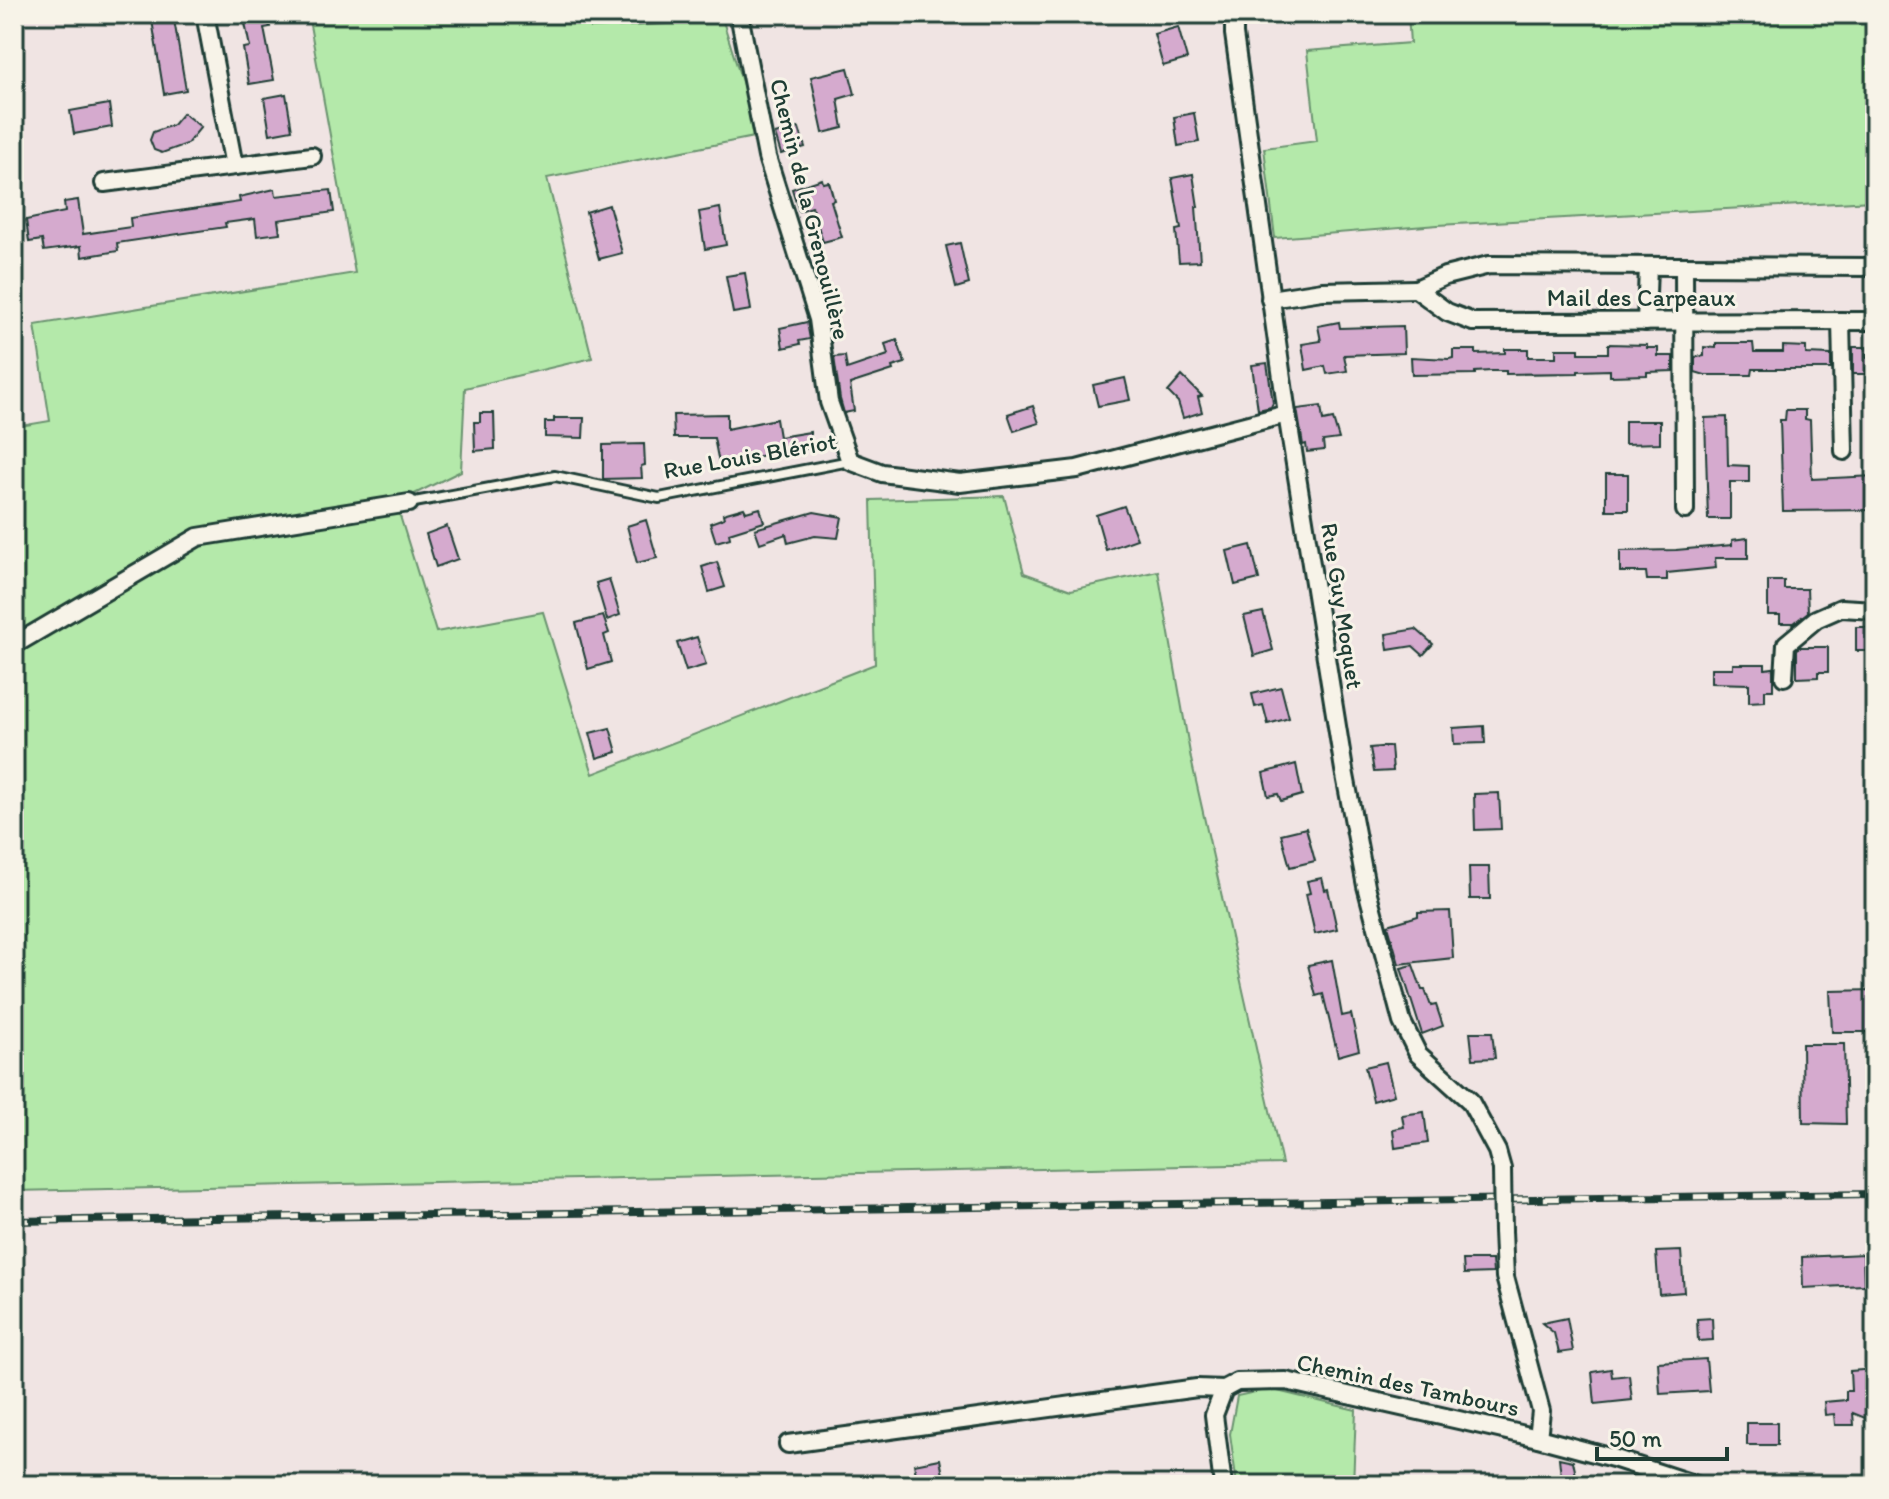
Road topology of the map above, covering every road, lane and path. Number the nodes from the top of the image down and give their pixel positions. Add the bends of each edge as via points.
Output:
1 (205, 14) edge
2 (739, 14) edge
3 (1234, 14) edge
4 (312, 156) dead end
5 (234, 166) junction
6 (104, 183) dead end
7 (1648, 266) junction
8 (1684, 266) junction
9 (1875, 267) edge
10 (1416, 289) junction
11 (1270, 299) junction
12 (1841, 321) junction
13 (1875, 321) edge
14 (1646, 322) junction
15 (1683, 322) junction
16 (1287, 414) junction
17 (1844, 451) dead end
18 (850, 461) junction
19 (409, 503) joint
20 (1685, 510) dead end
21 (1875, 610) edge
22 (14, 645) edge
23 (1784, 677) dead end
24 (1224, 1389) junction
25 (1538, 1438) junction
26 (788, 1444) dead end
27 (1223, 1485) edge
28 (1696, 1485) edge

1 - 5 street
2 - 18 street, Chemin de la Grenouillère via 767,157 818,319 829,402
3 - 11 street, Rue Guy Moquet
4 - 5 street
5 - 6 street
7 - 8 street, Mail des Carpeaux
7 - 10 street, Mail des Carpeaux via 1489,265
7 - 14 street
8 - 9 street, Mail des Carpeaux
8 - 15 street
10 - 11 street, Mail des Carpeaux via 1322,291
10 - 14 street, Mail des Carpeaux via 1447,312 1473,322
11 - 16 street, Rue Guy Moquet
12 - 13 street, Mail des Carpeaux
12 - 15 street, Mail des Carpeaux
12 - 17 street
14 - 15 street, Mail des Carpeaux
15 - 20 street
16 - 18 street, Rue Louis Blériot via 1077,469 960,483 882,473
16 - 25 street, Rue Guy Moquet, bridge via 1366,886 1402,1022 1418,1054 1470,1101 1497,1151 1505,1277 1541,1411
18 - 19 lane, Rue Louis Blériot via 659,498 555,476
19 - 22 street via 198,537
21 - 23 street via 1841,608 1816,619 1786,644
24 - 25 street, Chemin des Tambours via 1237,1382 1286,1381
24 - 26 street, Chemin des Tambours via 1197,1388
24 - 27 street via 1214,1415
25 - 28 street

